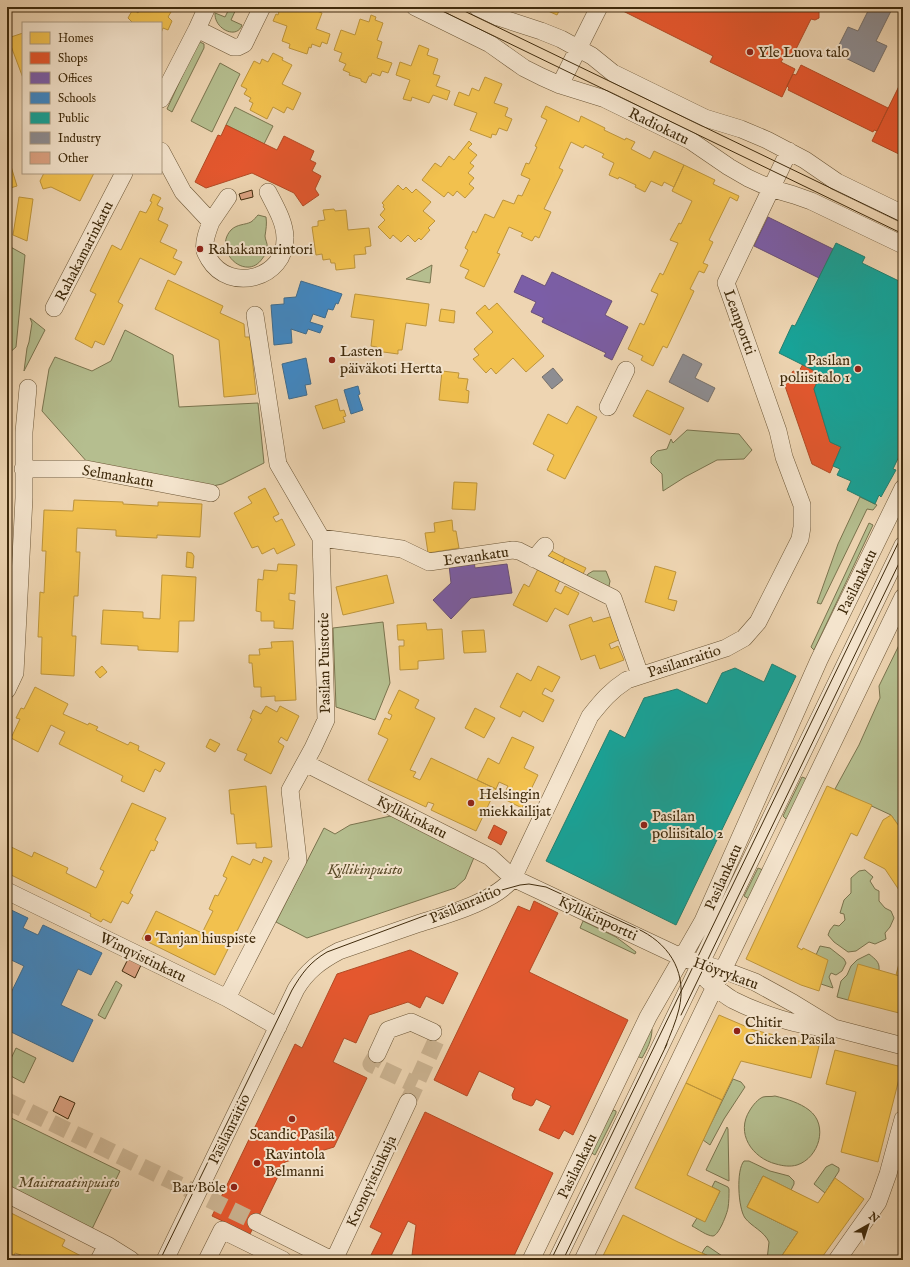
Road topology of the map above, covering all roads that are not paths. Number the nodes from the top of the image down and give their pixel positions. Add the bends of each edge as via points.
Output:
1 (207, 7) edge
2 (262, 7) edge
3 (415, 7) edge
4 (477, 7) edge
5 (599, 7) edge
6 (197, 29) junction
7 (579, 48) junction
8 (560, 85) junction
9 (162, 97) edge
10 (789, 152) junction
11 (162, 153) edge
12 (123, 174) edge
13 (770, 188) junction
14 (268, 192) dead end
15 (228, 197) dead end
16 (903, 214) edge
17 (211, 222) junction
18 (903, 245) edge
19 (54, 308) dead end
20 (255, 315) dead end
21 (626, 370) dead end
22 (28, 388) dead end
23 (608, 407) dead end
24 (778, 431) joint
25 (23, 469) junction
26 (903, 488) edge
27 (211, 493) dead end
28 (321, 538) junction
29 (903, 545) edge
30 (545, 546) dead end
31 (534, 559) junction
32 (903, 597) edge
33 (640, 675) junction
34 (7, 690) edge
35 (305, 762) junction
36 (513, 878) junction
37 (7, 891) edge
38 (683, 958) junction
39 (699, 967) junction
40 (723, 970) junction
41 (714, 987) junction
42 (227, 998) junction
43 (278, 1026) junction
44 (834, 1028) junction
45 (433, 1032) dead end
46 (903, 1046) edge
47 (377, 1054) tunnel mouth
48 (408, 1102) tunnel mouth
49 (903, 1119) edge
50 (7, 1194) edge
51 (256, 1222) tunnel mouth
52 (106, 1245) junction
53 (99, 1260) edge
54 (131, 1260) edge
55 (165, 1260) edge
56 (207, 1260) edge
57 (283, 1260) edge
58 (333, 1260) edge
59 (532, 1260) edge
60 (557, 1260) edge
61 (583, 1260) edge
62 (837, 1260) edge

1 - 6 street
2 - 6 street via 244,44 238,47 233,47
3 - 8 street, Radiokatu via 490,44 524,68
4 - 7 street, Radiokatu
5 - 7 street
6 - 9 street
7 - 8 street
7 - 10 street, Radiokatu via 613,73 705,118 741,129
8 - 13 street, Radiokatu via 605,99 691,140 729,167
10 - 13 street, Leanportti
10 - 16 street, Radiokatu via 837,182
11 - 17 street via 183,192
12 - 19 street, Rahakamarinkatu
13 - 18 street, Radiokatu via 811,201
13 - 24 street, Leanportti via 726,283
14 - 17 street via 282,222 285,238 282,255 273,268 258,277 242,280 226,276 213,265 205,251 206,236
15 - 17 street
20 - 28 street, Pasilan Puistotie via 278,464
21 - 23 street
22 - 25 street
24 - 33 street, Pasilanraitio via 784,457 802,505 802,527 800,539 758,622 744,638 726,648
25 - 27 street, Selmankatu via 86,469
25 - 34 street via 24,498 15,674
26 - 38 street, Pasilankatu via 819,660 703,921
28 - 31 street, Eevankatu via 402,548 429,562 513,550
28 - 35 street, Pasilan Puistotie via 326,720
29 - 39 street, Pasilankatu
30 - 31 street
31 - 33 street, Eevankatu via 613,598
32 - 40 street
33 - 36 street, Pasilanraitio via 616,687 590,716
35 - 36 street, Kyllikinkatu via 490,857
35 - 42 street, Pasilan Puistotie via 290,790 298,860
36 - 38 street, Kyllikinportti
36 - 43 street, Pasilanraitio via 507,886 485,899 338,951 323,959 303,977
37 - 42 street, Winqvistinkatu
38 - 39 street, Höyrykatu
38 - 59 street, Pasilankatu via 648,1017
39 - 40 street, Höyrykatu
39 - 41 street, Höyrykatu
39 - 60 street, Pasilankatu
40 - 41 street
40 - 44 street, Höyrykatu via 755,982
41 - 44 street, Höyrykatu via 733,1000 770,1016 814,1028
41 - 61 street
42 - 43 street, Winqvistinkatu
43 - 55 street, Pasilanraitio
44 - 46 street, Höyrykatu
45 - 47 street via 411,1022 388,1030
48 - 58 street, Kronqvistinkuja
49 - 62 street via 878,1202
50 - 52 street
51 - 58 street
52 - 53 street
52 - 54 street
56 - 57 street via 222,1230

